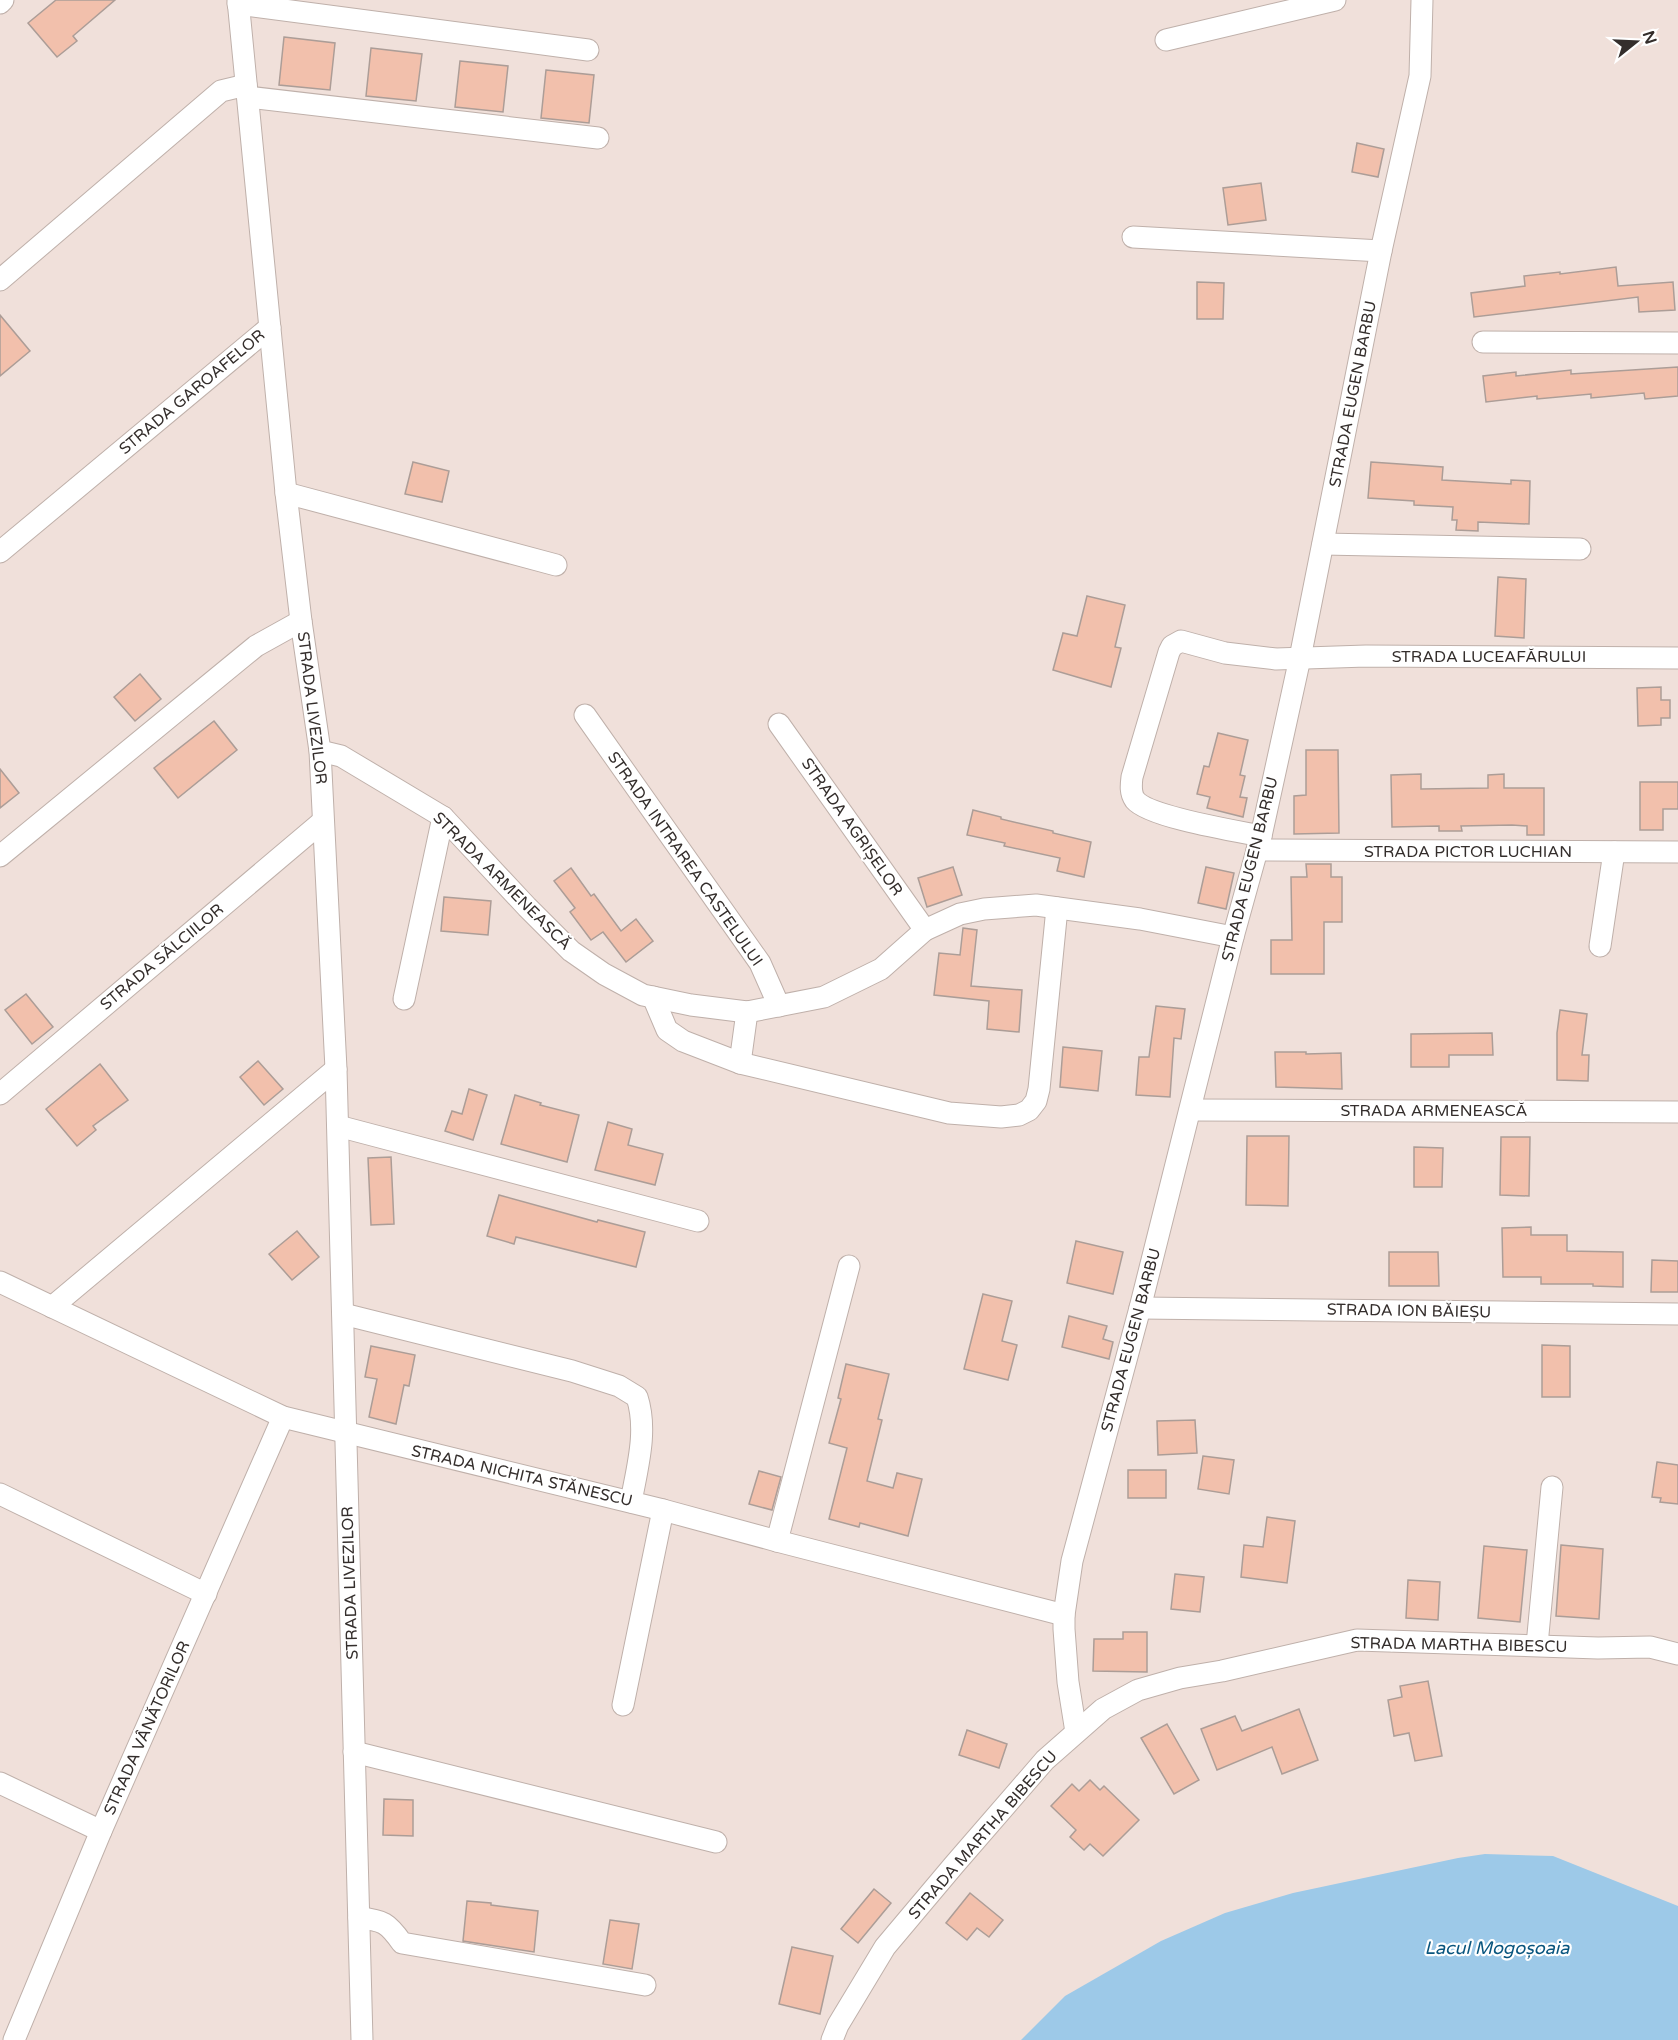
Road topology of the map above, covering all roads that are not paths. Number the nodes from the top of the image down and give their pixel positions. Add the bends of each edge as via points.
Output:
1 (1335, 0) edge
2 (1422, 0) edge
3 (238, 2) edge
4 (1166, 40) dead end
5 (588, 50) dead end
6 (247, 91) junction
7 (598, 138) dead end
8 (1132, 237) dead end
9 (1381, 251) junction
10 (0, 280) edge
11 (270, 327) junction
12 (1483, 342) dead end
13 (1678, 344) edge
14 (286, 493) junction
15 (1323, 544) junction
16 (1580, 549) dead end
17 (0, 552) edge
18 (556, 565) dead end
19 (301, 621) junction
20 (1300, 658) junction
21 (1678, 658) edge
22 (585, 715) dead end
23 (779, 724) dead end
24 (320, 751) junction
25 (443, 817) junction
26 (323, 820) junction
27 (1259, 843) junction
28 (1614, 852) junction
29 (1678, 852) edge
30 (0, 856) edge
31 (1057, 908) junction
32 (925, 930) junction
33 (1233, 937) junction
34 (1600, 946) dead end
35 (652, 997) junction
36 (404, 999) dead end
37 (779, 1006) junction
38 (747, 1012) junction
39 (740, 1063) junction
40 (336, 1068) junction
41 (0, 1094) edge
42 (1190, 1110) junction
43 (1678, 1112) edge
44 (338, 1126) junction
45 (698, 1221) dead end
46 (849, 1266) dead end
47 (0, 1282) edge
48 (52, 1307) junction
49 (1140, 1308) junction
50 (343, 1314) junction
51 (1678, 1314) edge
52 (283, 1417) junction
53 (346, 1433) junction
54 (1552, 1486) dead end
55 (0, 1494) edge
56 (631, 1502) junction
57 (663, 1509) junction
58 (777, 1541) junction
59 (206, 1594) junction
60 (1064, 1615) junction
61 (1538, 1645) junction
62 (1678, 1654) edge
63 (623, 1705) dead end
64 (1076, 1732) junction
65 (354, 1752) junction
66 (0, 1783) edge
67 (101, 1831) junction
68 (716, 1842) dead end
69 (359, 1918) junction
70 (645, 1985) dead end
71 (14, 2040) edge
72 (362, 2040) edge
73 (832, 2040) edge

1 - 4 street
2 - 9 street, STRADA EUGEN BARBU via 1420,76
3 - 5 street
3 - 6 street, STRADA GAROAFELOR
6 - 7 street
6 - 10 street via 221,91
6 - 11 street, STRADA GAROAFELOR
8 - 9 street
9 - 15 street, STRADA EUGEN BARBU
11 - 14 street, STRADA LIVEZILOR
11 - 17 street, STRADA GAROAFELOR
12 - 13 street
14 - 18 street
14 - 19 street, STRADA LIVEZILOR
15 - 16 street
15 - 20 street, STRADA EUGEN BARBU
19 - 24 street, STRADA LIVEZILOR
19 - 30 street via 256,646
20 - 21 street, STRADA LUCEAFĂRULUI
20 - 27 street, STRADA EUGEN BARBU
20 - 27 street, STRADA LUCEAFĂRULUI via 1249,657 1176,642 1169,652 1132,777 1133,798 1140,805
22 - 37 street, STRADA INTRAREA CASTELULUI via 760,963
23 - 32 street, STRADA AGRIȘELOR
24 - 25 street, STRADA ARMENEASCĂ via 340,756
24 - 26 street, STRADA LIVEZILOR
25 - 35 street, STRADA ARMENEASCĂ via 571,951 604,974
25 - 36 street
26 - 40 street, STRADA LIVEZILOR
26 - 41 street, STRADA SĂLCIILOR
27 - 28 street, STRADA PICTOR LUCHIAN
27 - 33 street, STRADA EUGEN BARBU
28 - 29 street, STRADA PICTOR LUCHIAN
28 - 34 street
31 - 32 street, STRADA ARMENEASCĂ via 1036,905 984,909 960,914
31 - 33 street, STRADA ARMENEASCĂ
31 - 39 street via 1039,1089 1036,1101 1019,1115 949,1113
32 - 37 street, STRADA ARMENEASCĂ via 881,969 824,998
33 - 42 street, STRADA EUGEN BARBU
35 - 38 street, STRADA ARMENEASCĂ
35 - 39 street via 667,1030 683,1041
37 - 38 street, STRADA ARMENEASCĂ
38 - 39 street
40 - 44 street, STRADA LIVEZILOR
40 - 48 street
42 - 43 street, STRADA ARMENEASCĂ
42 - 49 street, STRADA EUGEN BARBU
44 - 45 street
44 - 50 street, STRADA LIVEZILOR
46 - 58 street
47 - 48 street, STRADA NICHITA STĂNESCU
48 - 52 street, STRADA NICHITA STĂNESCU
49 - 51 street, STRADA ION BĂIEȘU
49 - 60 street, STRADA EUGEN BARBU via 1072,1561
50 - 53 street, STRADA LIVEZILOR
50 - 56 street via 572,1371 627,1390 637,1397 642,1415 641,1449
52 - 53 street, STRADA NICHITA STĂNESCU
52 - 59 street, STRADA VÂNĂTORILOR
53 - 56 street, STRADA NICHITA STĂNESCU
53 - 65 street, STRADA LIVEZILOR
54 - 61 street
55 - 59 street
56 - 57 street, STRADA NICHITA STĂNESCU
57 - 58 street, STRADA NICHITA STĂNESCU
57 - 63 street
58 - 60 street, STRADA NICHITA STĂNESCU
59 - 67 street, STRADA VÂNĂTORILOR
60 - 64 street, STRADA EUGEN BARBU
61 - 62 street, STRADA MARTHA BIBESCU via 1650,1647
61 - 64 street, STRADA MARTHA BIBESCU via 1356,1640 1138,1690 1103,1709
64 - 73 street, STRADA MARTHA BIBESCU via 1045,1760 885,1947
65 - 68 street
65 - 69 street, STRADA LIVEZILOR
66 - 67 street
67 - 71 street, STRADA VÂNĂTORILOR
69 - 70 street via 390,1926 402,1943
69 - 72 street, STRADA LIVEZILOR

